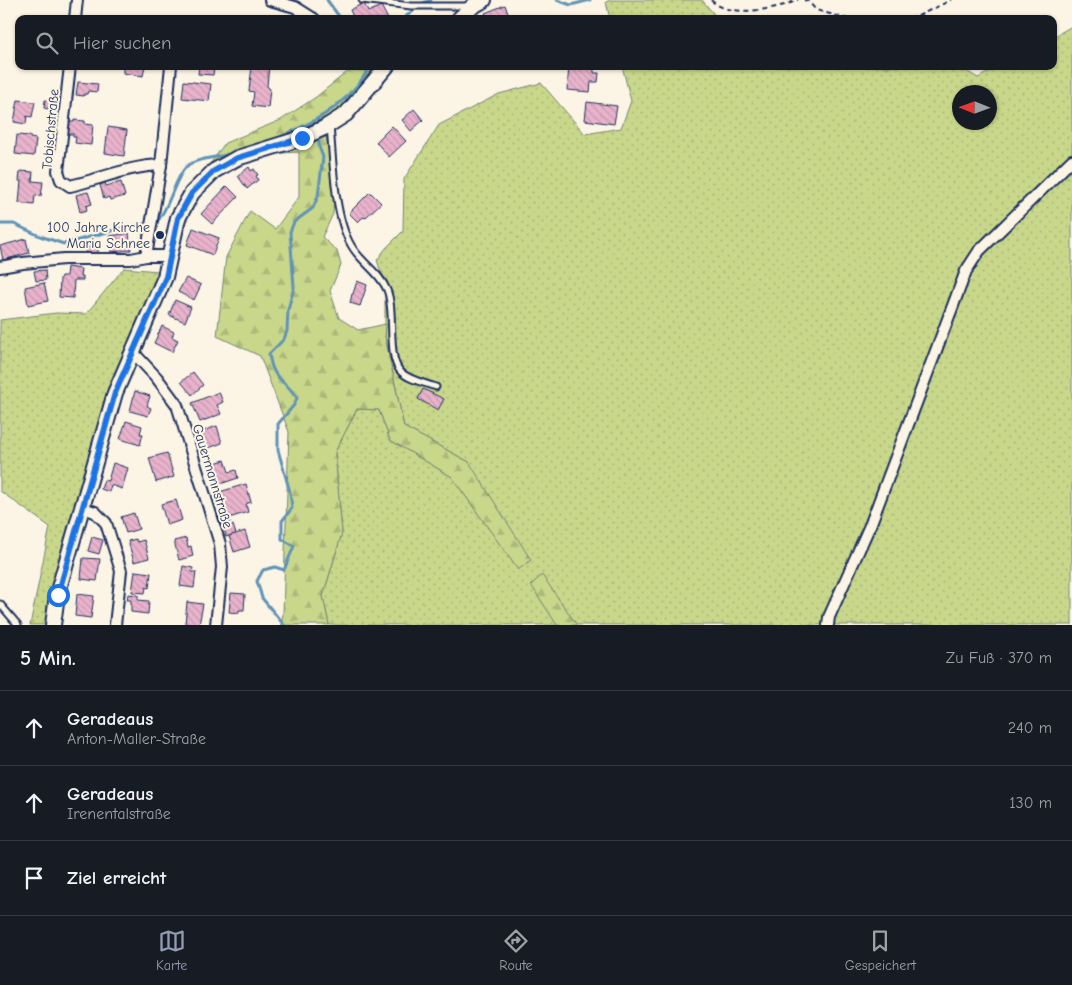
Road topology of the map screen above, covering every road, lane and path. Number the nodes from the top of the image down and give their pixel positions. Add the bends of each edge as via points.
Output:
1 (77, 0) edge
2 (270, 0) edge
3 (362, 0) edge
4 (711, 0) edge
5 (798, 0) edge
6 (804, 0) edge
7 (951, 0) edge
8 (478, 3) edge
9 (294, 4) edge
10 (75, 15) edge
11 (309, 15) edge
12 (464, 15) edge
13 (834, 15) edge
14 (920, 15) edge
15 (70, 70) edge
16 (171, 70) edge
17 (384, 70) edge
18 (322, 128) junction
19 (1072, 160) edge
20 (161, 165) junction
21 (146, 256) junction
22 (170, 256) junction
23 (0, 267) edge
24 (132, 351) junction
25 (436, 387) dead end
26 (83, 508) junction
27 (0, 604) edge
28 (18, 625) edge
29 (53, 625) edge
30 (115, 625) edge
31 (216, 625) edge
32 (828, 625) edge

1 - 10 street
2 - 9 street
3 - 8 lane via 412,6
4 - 5 path via 724,9 753,11
6 - 13 path via 816,10
7 - 14 path
8 - 12 street
9 - 11 street
15 - 20 street, Tobischstraße via 58,171 61,180 70,186 122,170
16 - 20 street
17 - 18 street via 346,114
18 - 22 street via 302,138 237,158 214,171 192,193 178,218
18 - 25 lane via 344,233 352,248 387,289 396,363 408,376
19 - 32 street via 979,251 966,271 871,522
20 - 21 street
21 - 22 street
21 - 23 street via 131,260 64,259
22 - 24 street via 166,277
24 - 26 street via 115,393
24 - 31 street, Gauermannstraße via 177,404 220,544 222,567
26 - 29 street via 58,595
26 - 30 street via 106,522 121,571
27 - 28 lane

